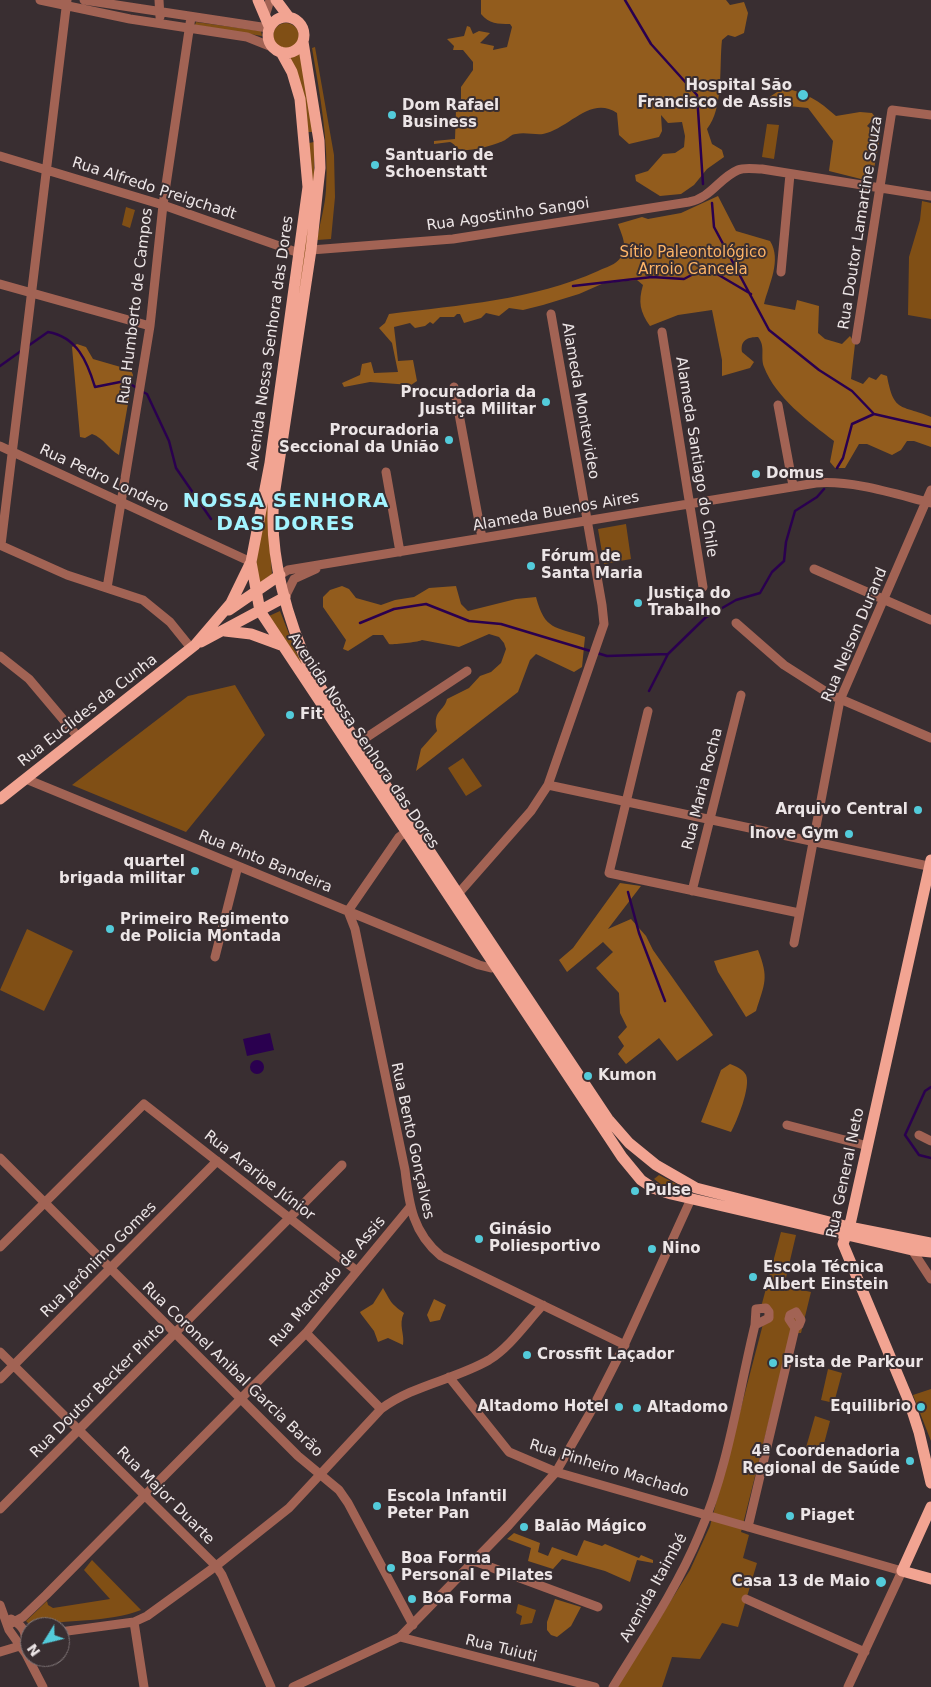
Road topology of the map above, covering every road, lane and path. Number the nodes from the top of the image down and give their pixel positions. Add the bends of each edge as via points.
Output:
1 (40, 0) edge
2 (84, 0) edge
3 (159, 0) edge
4 (258, 0) edge
5 (270, 0) edge
6 (276, 0) edge
7 (67, 3) edge
8 (160, 13) junction
9 (266, 13) junction
10 (288, 16) junction
11 (191, 17) junction
12 (160, 24) junction
13 (268, 27) junction
14 (190, 28) junction
15 (303, 42) junction
16 (276, 49) junction
17 (931, 115) edge
18 (0, 156) edge
19 (46, 170) junction
20 (790, 174) junction
21 (880, 188) junction
22 (931, 196) edge
23 (163, 205) junction
24 (311, 250) junction
25 (298, 253) junction
26 (781, 272) dead end
27 (0, 284) edge
28 (31, 292) junction
29 (551, 314) dead end
30 (150, 326) junction
31 (662, 332) dead end
32 (856, 340) dead end
33 (454, 387) dead end
34 (778, 404) dead end
35 (0, 446) edge
36 (12, 452) junction
37 (386, 472) dead end
38 (793, 486) junction
39 (931, 490) edge
40 (122, 502) junction
41 (690, 503) junction
42 (929, 503) edge
43 (588, 520) junction
44 (482, 538) junction
45 (1, 545) edge
46 (400, 552) junction
47 (251, 562) junction
48 (323, 565) junction
49 (814, 569) dead end
50 (280, 575) junction
51 (704, 587) dead end
52 (107, 588) junction
53 (255, 593) junction
54 (285, 597) junction
55 (884, 600) junction
56 (260, 611) junction
57 (224, 614) junction
58 (931, 620) edge
59 (736, 623) dead end
60 (225, 631) junction
61 (281, 645) junction
62 (193, 647) junction
63 (0, 656) edge
64 (467, 671) dead end
65 (741, 695) dead end
66 (840, 700) junction
67 (648, 711) dead end
68 (78, 737) junction
69 (931, 738) edge
70 (358, 743) junction
71 (26, 779) junction
72 (548, 785) junction
73 (0, 799) edge
74 (626, 802) junction
75 (710, 820) junction
76 (409, 829) junction
77 (813, 842) junction
78 (929, 863) edge
79 (238, 866) junction
80 (692, 890) junction
81 (458, 894) junction
82 (925, 905) edge
83 (348, 911) junction
84 (799, 913) junction
85 (794, 943) dead end
86 (215, 957) dead end
87 (499, 965) junction
88 (787, 1125) dead end
89 (919, 1135) dead end
90 (931, 1141) edge
91 (868, 1146) junction
92 (0, 1158) edge
93 (217, 1161) junction
94 (342, 1165) dead end
95 (656, 1166) junction
96 (641, 1180) junction
97 (692, 1199) junction
98 (44, 1203) junction
99 (410, 1207) junction
100 (290, 1218) junction
101 (848, 1231) junction
102 (931, 1244) edge
103 (0, 1247) edge
104 (912, 1250) junction
105 (931, 1252) edge
106 (110, 1269) junction
107 (358, 1271) junction
108 (931, 1280) edge
109 (542, 1305) junction
110 (755, 1325) dead end
111 (795, 1328) dead end
112 (175, 1333) junction
113 (306, 1333) junction
114 (625, 1345) junction
115 (0, 1352) edge
116 (13, 1365) junction
117 (449, 1377) junction
118 (0, 1379) edge
119 (240, 1399) junction
120 (381, 1409) junction
121 (78, 1430) junction
122 (556, 1472) junction
123 (320, 1474) junction
124 (931, 1483) edge
125 (144, 1495) junction
126 (931, 1507) edge
127 (0, 1509) edge
128 (707, 1515) junction
129 (748, 1527) junction
130 (474, 1561) junction
131 (216, 1566) junction
132 (902, 1571) junction
133 (931, 1579) edge
134 (746, 1599) dead end
135 (598, 1607) dead end
136 (2, 1608) edge
137 (17, 1622) junction
138 (134, 1622) junction
139 (413, 1625) junction
140 (20, 1626) edge
141 (70, 1631) edge
142 (400, 1637) junction
143 (13, 1638) junction
144 (20, 1642) edge
145 (20, 1647) edge
146 (4, 1650) edge
147 (865, 1652) junction
148 (35, 1667) edge
149 (300, 1686) edge
150 (43, 1687) edge
151 (144, 1687) edge
152 (271, 1687) edge
153 (595, 1687) edge
154 (613, 1687) edge
155 (848, 1687) edge

1 - 7 street
2 - 8 street
3 - 8 street
4 - 9 main road
5 - 9 street
6 - 10 main road
7 - 12 street
7 - 19 street
8 - 11 street
8 - 12 street
9 - 13 main road
10 - 13 main road via 276,19
10 - 15 main road via 302,26
11 - 13 street
11 - 14 street, Rua Humberto de Campos
12 - 14 street
13 - 16 main road via 268,39
14 - 16 street via 247,37
14 - 23 street, Rua Humberto de Campos
15 - 16 main road via 294,51
15 - 24 main road, Avenida Nossa Senhora das Dores via 320,159
16 - 25 main road, Avenida Nossa Senhora das Dores via 295,80 302,112 308,187
17 - 21 street, Rua Doutor Lamartine Souza via 892,110
18 - 19 street, Rua Alfredo Preigchadt
19 - 23 street, Rua Alfredo Preigchadt
19 - 28 street
20 - 21 street
20 - 24 street, Rua Agostinho Sangoi via 738,170 708,195 689,202 453,239
20 - 26 street
21 - 22 street
21 - 32 street, Rua Doutor Lamartine Souza
23 - 25 street, Rua Alfredo Preigchadt
23 - 30 street, Rua Humberto de Campos
24 - 50 main road, Avenida Nossa Senhora das Dores via 274,496 273,530
25 - 47 main road, Avenida Nossa Senhora das Dores via 270,463
27 - 28 street
28 - 30 street
28 - 36 street
29 - 43 street, Alameda Montevideo
30 - 40 street, Rua Humberto de Campos
31 - 41 street, Alameda Santiago do Chile
33 - 44 street
34 - 38 street
35 - 36 street, Rua Pedro Londero
36 - 40 street, Rua Pedro Londero
36 - 45 street
37 - 46 street
38 - 41 street, Alameda Buenos Aires
38 - 42 street, Alameda Buenos Aires via 828,482
39 - 42 street, Rua Nelson Durand
40 - 47 street, Rua Pedro Londero
40 - 52 street, Rua Humberto de Campos
41 - 43 street, Alameda Buenos Aires
41 - 51 street, Alameda Santiago do Chile
42 - 55 street, Rua Nelson Durand
43 - 44 street, Alameda Buenos Aires
43 - 72 street, Alameda Montevideo via 604,618
44 - 46 street, Alameda Buenos Aires
45 - 52 street via 51,569
46 - 48 street, Alameda Buenos Aires
47 - 53 main road, Avenida Nossa Senhora das Dores
47 - 57 main road, Rua Euclides da Cunha
48 - 50 street, Alameda Buenos Aires via 288,570
48 - 54 street, Alameda Buenos Aires via 294,579
49 - 55 street
50 - 53 main road, Rua Euclides da Cunha
50 - 54 main road, Avenida Nossa Senhora das Dores
52 - 62 street via 134,595 154,607
53 - 56 main road, Avenida Nossa Senhora das Dores
53 - 57 main road, Rua Euclides da Cunha
54 - 56 main road, Rua Euclides da Cunha
54 - 70 main road, Avenida Nossa Senhora das Dores via 300,646 314,676
55 - 58 street
55 - 66 street, Rua Nelson Durand
56 - 60 main road, Rua Euclides da Cunha
56 - 61 main road, Avenida Nossa Senhora das Dores
57 - 62 main road, Rua Euclides da Cunha
59 - 66 street via 784,665
60 - 61 main road via 250,634
60 - 62 main road, Rua Euclides da Cunha
61 - 76 main road, Avenida Nossa Senhora das Dores
62 - 68 main road, Rua Euclides da Cunha
63 - 68 street via 29,679
64 - 70 street
65 - 75 street, Rua Maria Rocha
66 - 69 street
66 - 77 street, Rua Nelson Durand
67 - 74 street
68 - 71 main road, Rua Euclides da Cunha
70 - 76 main road, Avenida Nossa Senhora das Dores
71 - 73 main road, Rua Euclides da Cunha
71 - 79 street, Rua Pinto Bandeira
72 - 74 street
72 - 81 street, Alameda Montevideo via 530,811
74 - 75 street
74 - 80 street via 609,873
75 - 77 street
75 - 80 street, Rua Maria Rocha
76 - 81 main road, Avenida Nossa Senhora das Dores
76 - 83 street via 399,837
76 - 87 main road, Avenida Nossa Senhora das Dores
77 - 78 street
77 - 84 street, Rua Nelson Durand
78 - 82 main road, Rua General Neto
79 - 83 street, Rua Pinto Bandeira
79 - 86 street
80 - 84 street
81 - 87 main road, Avenida Nossa Senhora das Dores
82 - 91 main road, Rua General Neto
83 - 87 street, Rua Pinto Bandeira via 479,966
83 - 99 street, Rua Bento Gonçalves via 357,938
84 - 85 street, Rua Nelson Durand
87 - 95 main road, Avenida Nossa Senhora das Dores via 608,1118 629,1143
87 - 96 main road, Avenida Nossa Senhora das Dores via 596,1118
88 - 91 street
89 - 90 street
91 - 101 main road, Rua General Neto
92 - 98 street, Rua Coronel Anibal Garcia Barão
93 - 98 street, Rua Araripe Júnior via 144,1104
93 - 100 street, Rua Araripe Júnior
93 - 106 street, Rua Jerônimo Gomes
94 - 100 street, Rua Doutor Becker Pinto
95 - 96 main road
95 - 101 main road, Avenida Nossa Senhora das Dores via 696,1188
96 - 97 main road, Avenida Nossa Senhora das Dores via 653,1188
97 - 101 main road, Avenida Nossa Senhora das Dores
97 - 114 street
98 - 103 street
98 - 106 street, Rua Coronel Anibal Garcia Barão
99 - 107 street, Rua Machado de Assis
99 - 109 street, Rua Bento Gonçalves via 417,1229 441,1256
100 - 107 street, Rua Araripe Júnior
100 - 112 street, Rua Doutor Becker Pinto
101 - 102 main road
101 - 104 main road
101 - 124 main road, Rua General Neto via 844,1244 910,1404
104 - 105 main road
104 - 108 street
106 - 112 street, Rua Coronel Anibal Garcia Barão
106 - 116 street, Rua Jerônimo Gomes
107 - 113 street, Rua Machado de Assis
109 - 114 street, Rua Bento Gonçalves
109 - 117 street via 491,1359
110 - 128 street, Avenida Itaimbé via 725,1456
111 - 129 street
112 - 119 street, Rua Coronel Anibal Garcia Barão
112 - 121 street, Rua Doutor Becker Pinto
113 - 119 street, Rua Machado de Assis
113 - 120 street
114 - 122 street
115 - 116 street, Rua Major Duarte
116 - 118 street, Rua Jerônimo Gomes
116 - 121 street, Rua Major Duarte
117 - 120 street via 397,1397
117 - 122 street, Rua Pinheiro Machado via 509,1452
119 - 123 street, Rua Coronel Anibal Garcia Barão
119 - 125 street, Rua Machado de Assis
120 - 123 street
121 - 125 street, Rua Major Duarte
121 - 127 street, Rua Doutor Becker Pinto
122 - 128 street, Rua Pinheiro Machado
122 - 130 street
123 - 131 street via 289,1508
123 - 139 street, Rua Coronel Anibal Garcia Barão via 348,1503
125 - 131 street, Rua Major Duarte
125 - 137 street, Rua Machado de Assis
126 - 132 main road
128 - 129 street, Rua Pinheiro Machado
128 - 154 street, Avenida Itaimbé via 684,1569
129 - 132 street
130 - 135 street
130 - 139 street
131 - 138 street
131 - 152 street, Rua Major Duarte
132 - 133 main road
132 - 147 street
134 - 147 street
136 - 137 street
137 - 140 street
137 - 143 street
138 - 141 street
138 - 151 street
139 - 142 street
142 - 149 street
142 - 153 street, Rua Tuiuti
143 - 144 street
143 - 146 street via 12,1644
145 - 146 street
147 - 155 street
148 - 150 street

